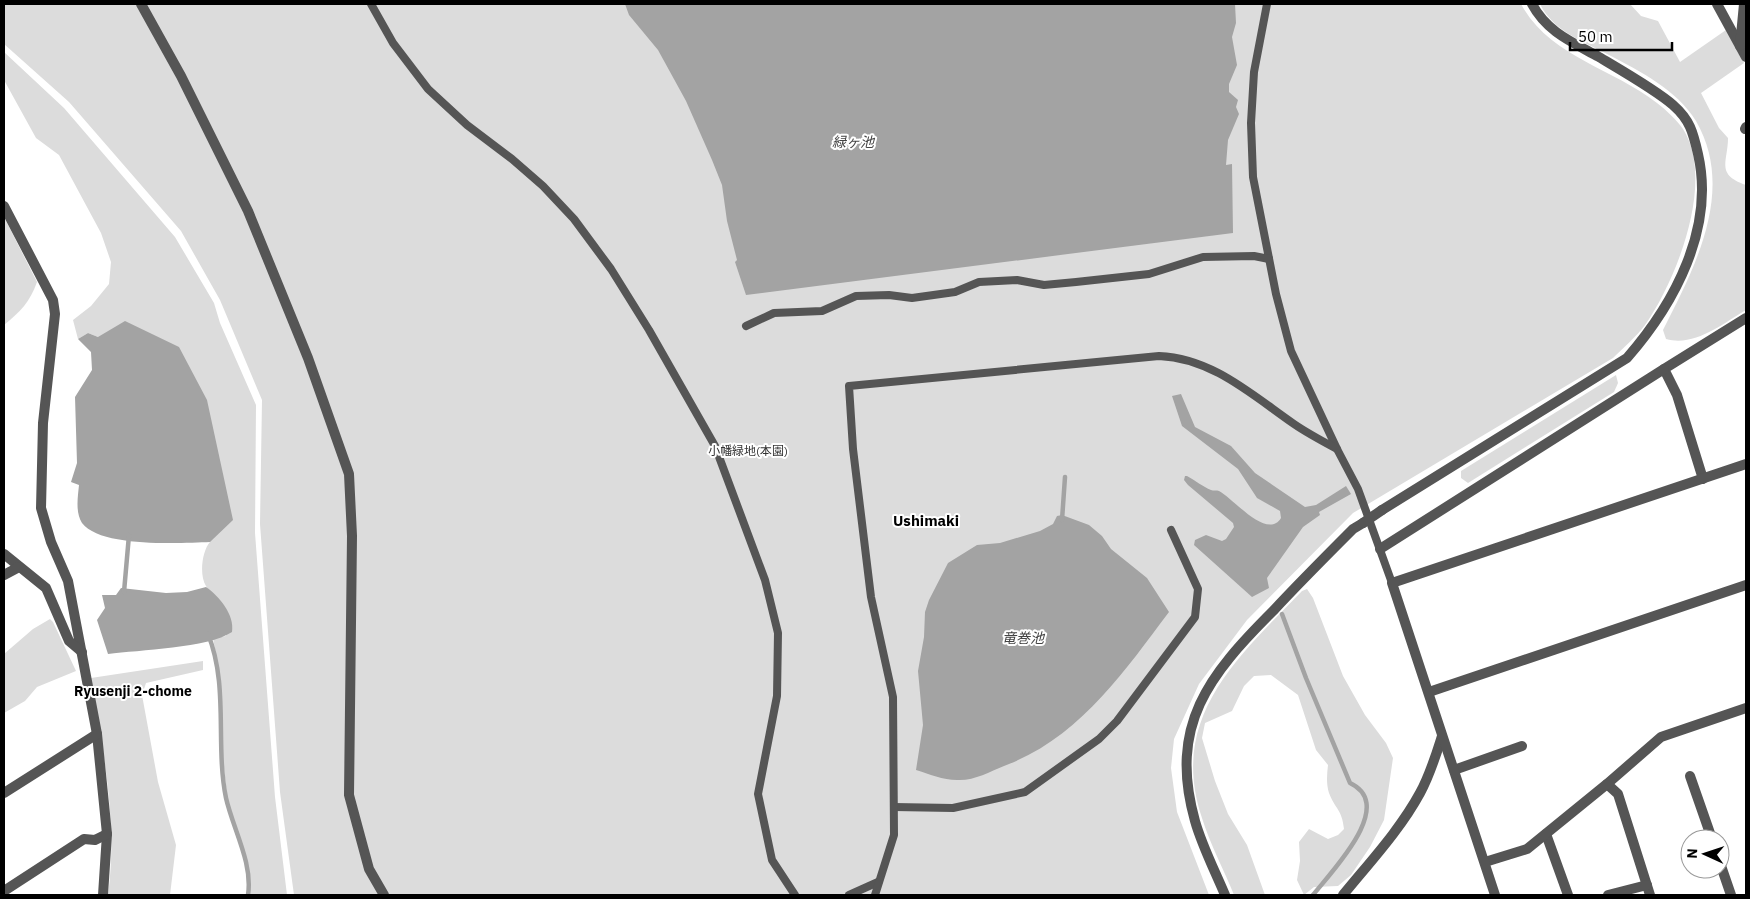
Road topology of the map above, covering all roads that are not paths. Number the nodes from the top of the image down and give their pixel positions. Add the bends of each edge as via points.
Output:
1 (141, 4) edge
2 (371, 4) edge
3 (1267, 4) edge
4 (1532, 4) edge
5 (1717, 4) edge
6 (1744, 4) edge
7 (1740, 46) junction
8 (1746, 57) edge
9 (4, 206) edge
10 (1269, 259) junction
11 (1746, 318) edge
12 (746, 326) dead end
13 (1664, 370) junction
14 (1337, 449) junction
15 (1746, 464) edge
16 (1703, 479) junction
17 (1171, 530) dead end
18 (1380, 549) junction
19 (4, 554) edge
20 (19, 567) junction
21 (4, 575) edge
22 (1392, 583) junction
23 (1746, 585) edge
24 (82, 652) junction
25 (1429, 692) junction
26 (1746, 708) edge
27 (96, 734) junction
28 (1442, 736) junction
29 (1522, 746) dead end
30 (1454, 770) junction
31 (1690, 776) dead end
32 (1607, 784) junction
33 (4, 793) edge
34 (894, 807) junction
35 (1709, 829) edge
36 (107, 834) junction
37 (1546, 834) junction
38 (1485, 862) junction
39 (1726, 879) edge
40 (878, 882) junction
41 (1648, 890) edge
42 (4, 891) edge
43 (7, 895) edge
44 (103, 895) edge
45 (384, 895) edge
46 (795, 895) edge
47 (850, 895) edge
48 (875, 895) edge
49 (1225, 895) edge
50 (1342, 895) edge
51 (1496, 895) edge
52 (1568, 895) edge
53 (1608, 895) edge
54 (1731, 895) edge

1 - 45 street via 248,211 308,358 349,474 352,545 349,795 369,868
2 - 46 lane via 393,43 428,89 543,186 574,218 635,307 715,446 766,580 778,633 777,696 758,794 772,860
3 - 10 lane via 1254,72 1251,123 1253,177
4 - 49 street, bridge via 1546,25 1567,42 1598,57 1672,104 1692,126 1703,176 1700,223 1686,266 1647,335 1627,358 1352,529 1243,641 1212,679 1191,727 1186,759 1195,822
5 - 7 street
6 - 7 street
7 - 8 street
9 - 24 street via 53,300 40,508 68,581
10 - 12 lane via 1254,256 1203,257 1149,274 1044,285 1017,280 979,282 955,292 912,298 856,296 822,311 774,313
10 - 14 lane via 1291,350
11 - 13 street
13 - 16 street via 1677,395
13 - 18 street
14 - 18 lane via 1358,489
14 - 34 lane via 1295,425 1244,388 1207,367 1178,357 849,386 853,449 871,597 894,697
15 - 16 street
16 - 22 street
17 - 34 lane via 1198,589 1195,617 1117,721 1099,739 1025,792 954,808
18 - 22 lane
19 - 20 street
20 - 21 street
20 - 24 street via 46,588 69,641
22 - 25 street
23 - 25 street
24 - 27 street
25 - 28 street
26 - 32 street via 1661,737
27 - 33 street
27 - 36 street
28 - 30 street
28 - 50 street via 1420,794
29 - 30 street
30 - 38 street
31 - 35 street
32 - 37 street
32 - 41 street via 1618,794
34 - 40 lane via 894,835
36 - 42 street via 95,840 84,840
36 - 44 street
37 - 38 street via 1527,849
37 - 52 street
38 - 51 street
39 - 54 street
40 - 47 lane
40 - 48 lane
41 - 53 street
42 - 43 street

